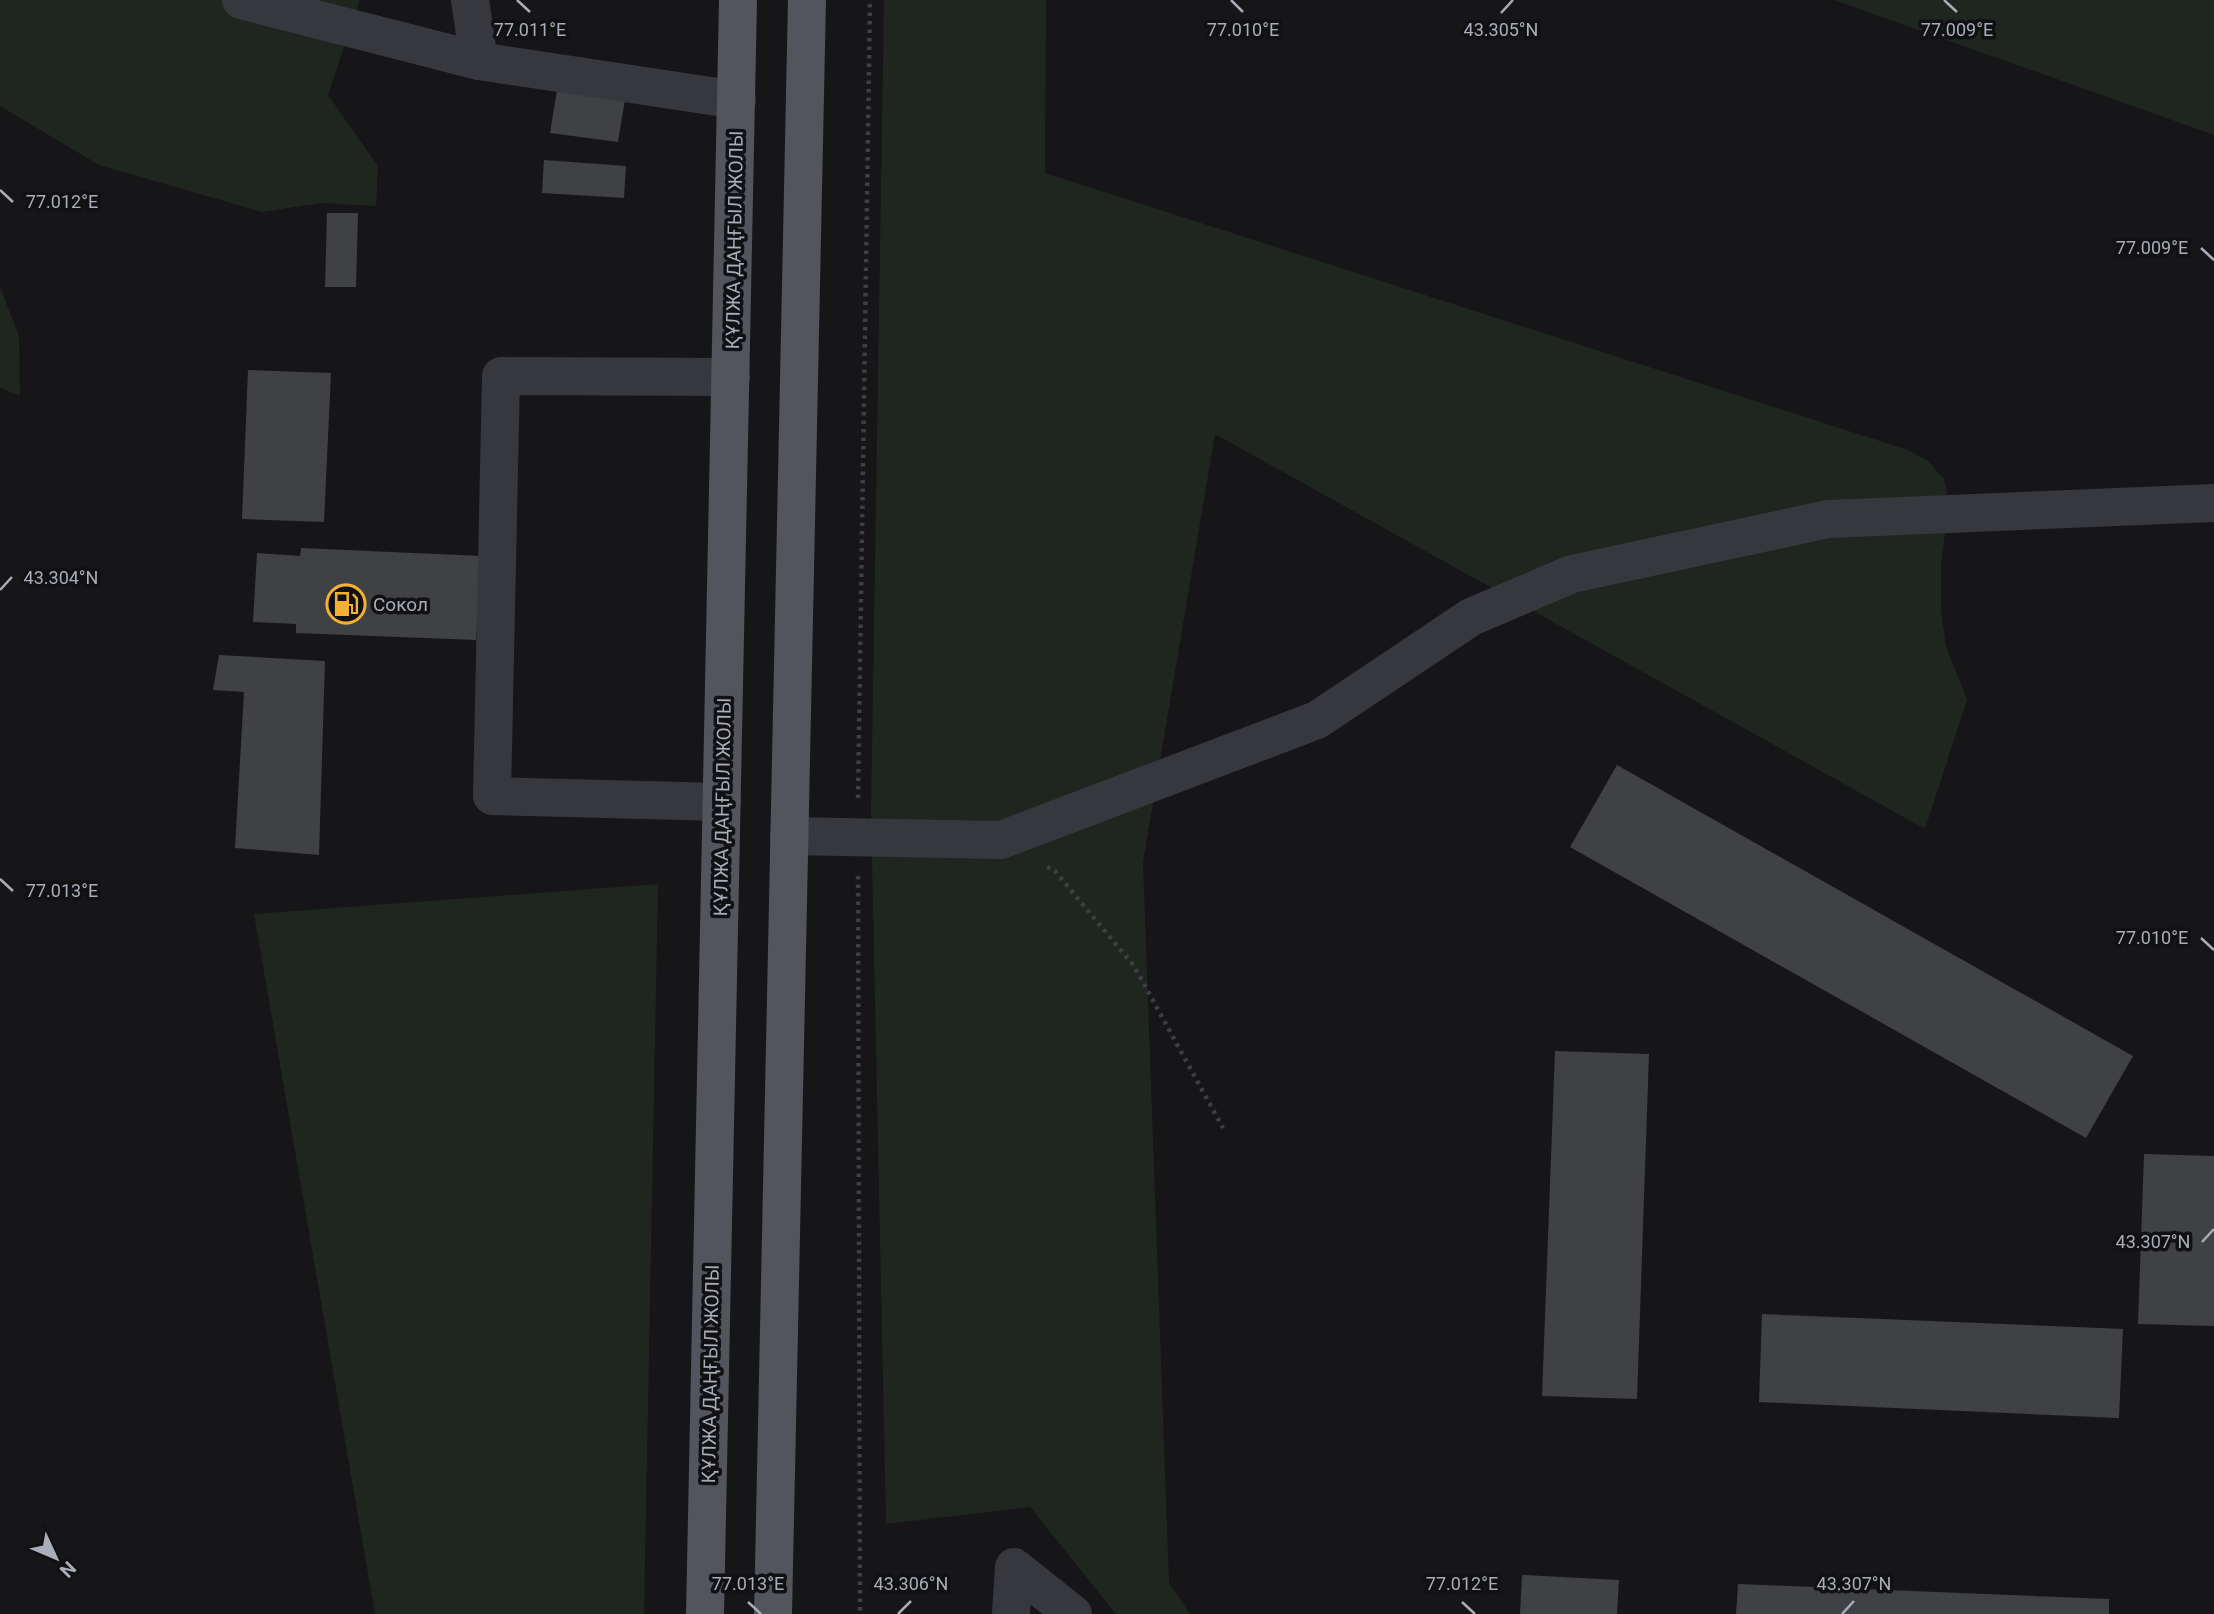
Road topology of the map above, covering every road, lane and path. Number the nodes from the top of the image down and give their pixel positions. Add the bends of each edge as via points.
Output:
1 (241, 0) edge
2 (470, 0) edge
3 (738, 0) edge
4 (807, 0) edge
5 (479, 61) junction
6 (737, 100) junction
7 (731, 377) junction
8 (2214, 503) edge
9 (722, 802) junction
10 (789, 836) junction
11 (1000, 840) junction
12 (1223, 1128) dead end
13 (705, 1614) edge
14 (773, 1614) edge
15 (1011, 1614) edge
16 (1073, 1614) edge

1 - 5 lane
2 - 5 lane
3 - 6 main road, ҚҰЛЖА ДАҢҒЫЛ ЖОЛЫ
4 - 10 main road
5 - 6 lane
6 - 7 main road, ҚҰЛЖА ДАҢҒЫЛ ЖОЛЫ
7 - 9 main road, ҚҰЛЖА ДАҢҒЫЛ ЖОЛЫ
7 - 9 lane via 501,376 492,782 492,796
8 - 11 lane via 1828,519 1572,574 1471,617 1317,720
9 - 13 main road, ҚҰЛЖА ДАҢҒЫЛ ЖОЛЫ
10 - 11 lane
10 - 14 main road
11 - 12 path via 1055,871 1134,966
15 - 16 lane via 1014,1567

